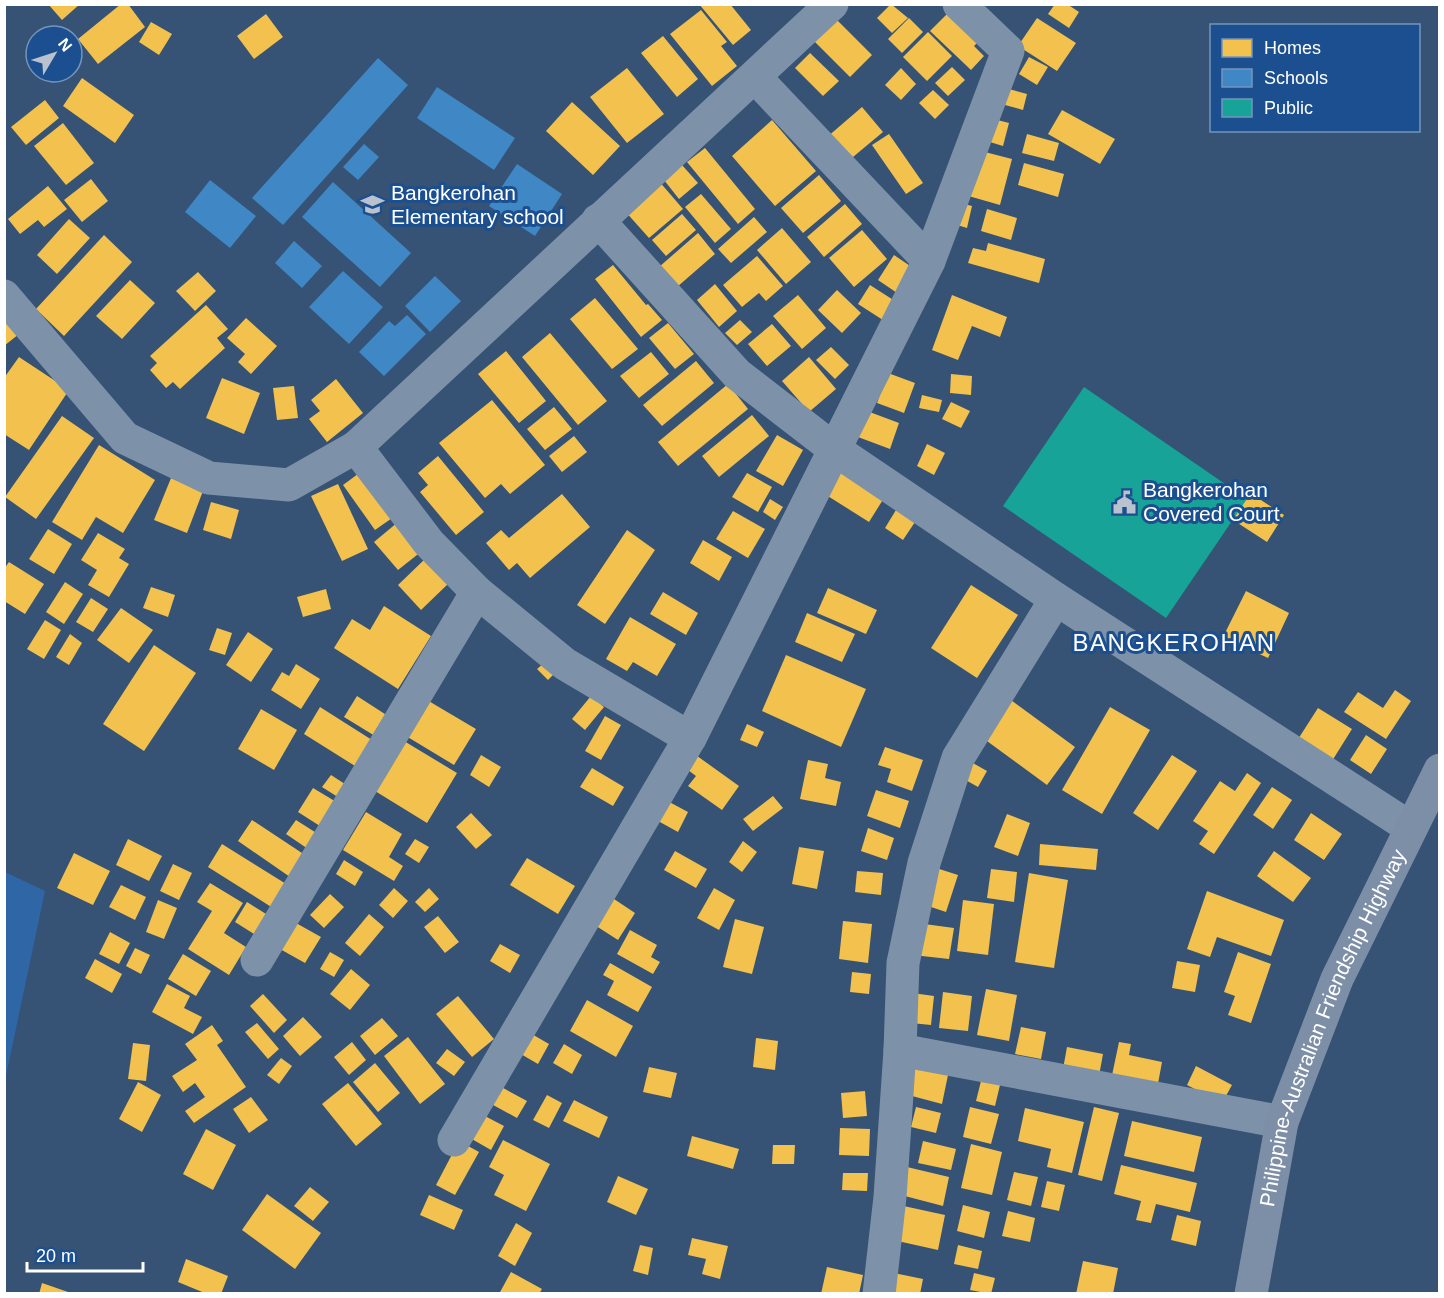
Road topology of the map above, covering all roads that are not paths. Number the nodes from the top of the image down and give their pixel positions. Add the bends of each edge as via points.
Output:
1 (832, 4) edge
2 (959, 4) edge
3 (755, 77) junction
4 (598, 220) junction
5 (929, 261) junction
6 (4, 296) edge
7 (357, 447) junction
8 (834, 449) junction
9 (477, 592) junction
10 (1056, 599) junction
11 (690, 738) junction
12 (1440, 770) edge
13 (1411, 828) junction
14 (258, 960) dead end
15 (900, 1050) junction
16 (1282, 1122) junction
17 (454, 1140) dead end
18 (879, 1293) edge
19 (1251, 1293) edge

1 - 3 street
2 - 5 street via 1008,51
3 - 4 street
3 - 5 street
4 - 7 street
4 - 8 street via 737,374
5 - 8 street
6 - 7 street via 125,438 209,478 289,485
7 - 9 street via 429,543
8 - 10 street
8 - 11 street
9 - 11 street via 565,664
9 - 14 street
10 - 13 street
10 - 15 street via 958,758 924,863 903,963
11 - 17 street
12 - 13 main road, Philippine-Australian Friendship Highway
13 - 16 main road, Philippine-Australian Friendship Highway via 1337,979
15 - 16 street
15 - 18 street
16 - 19 main road, Philippine-Australian Friendship Highway

